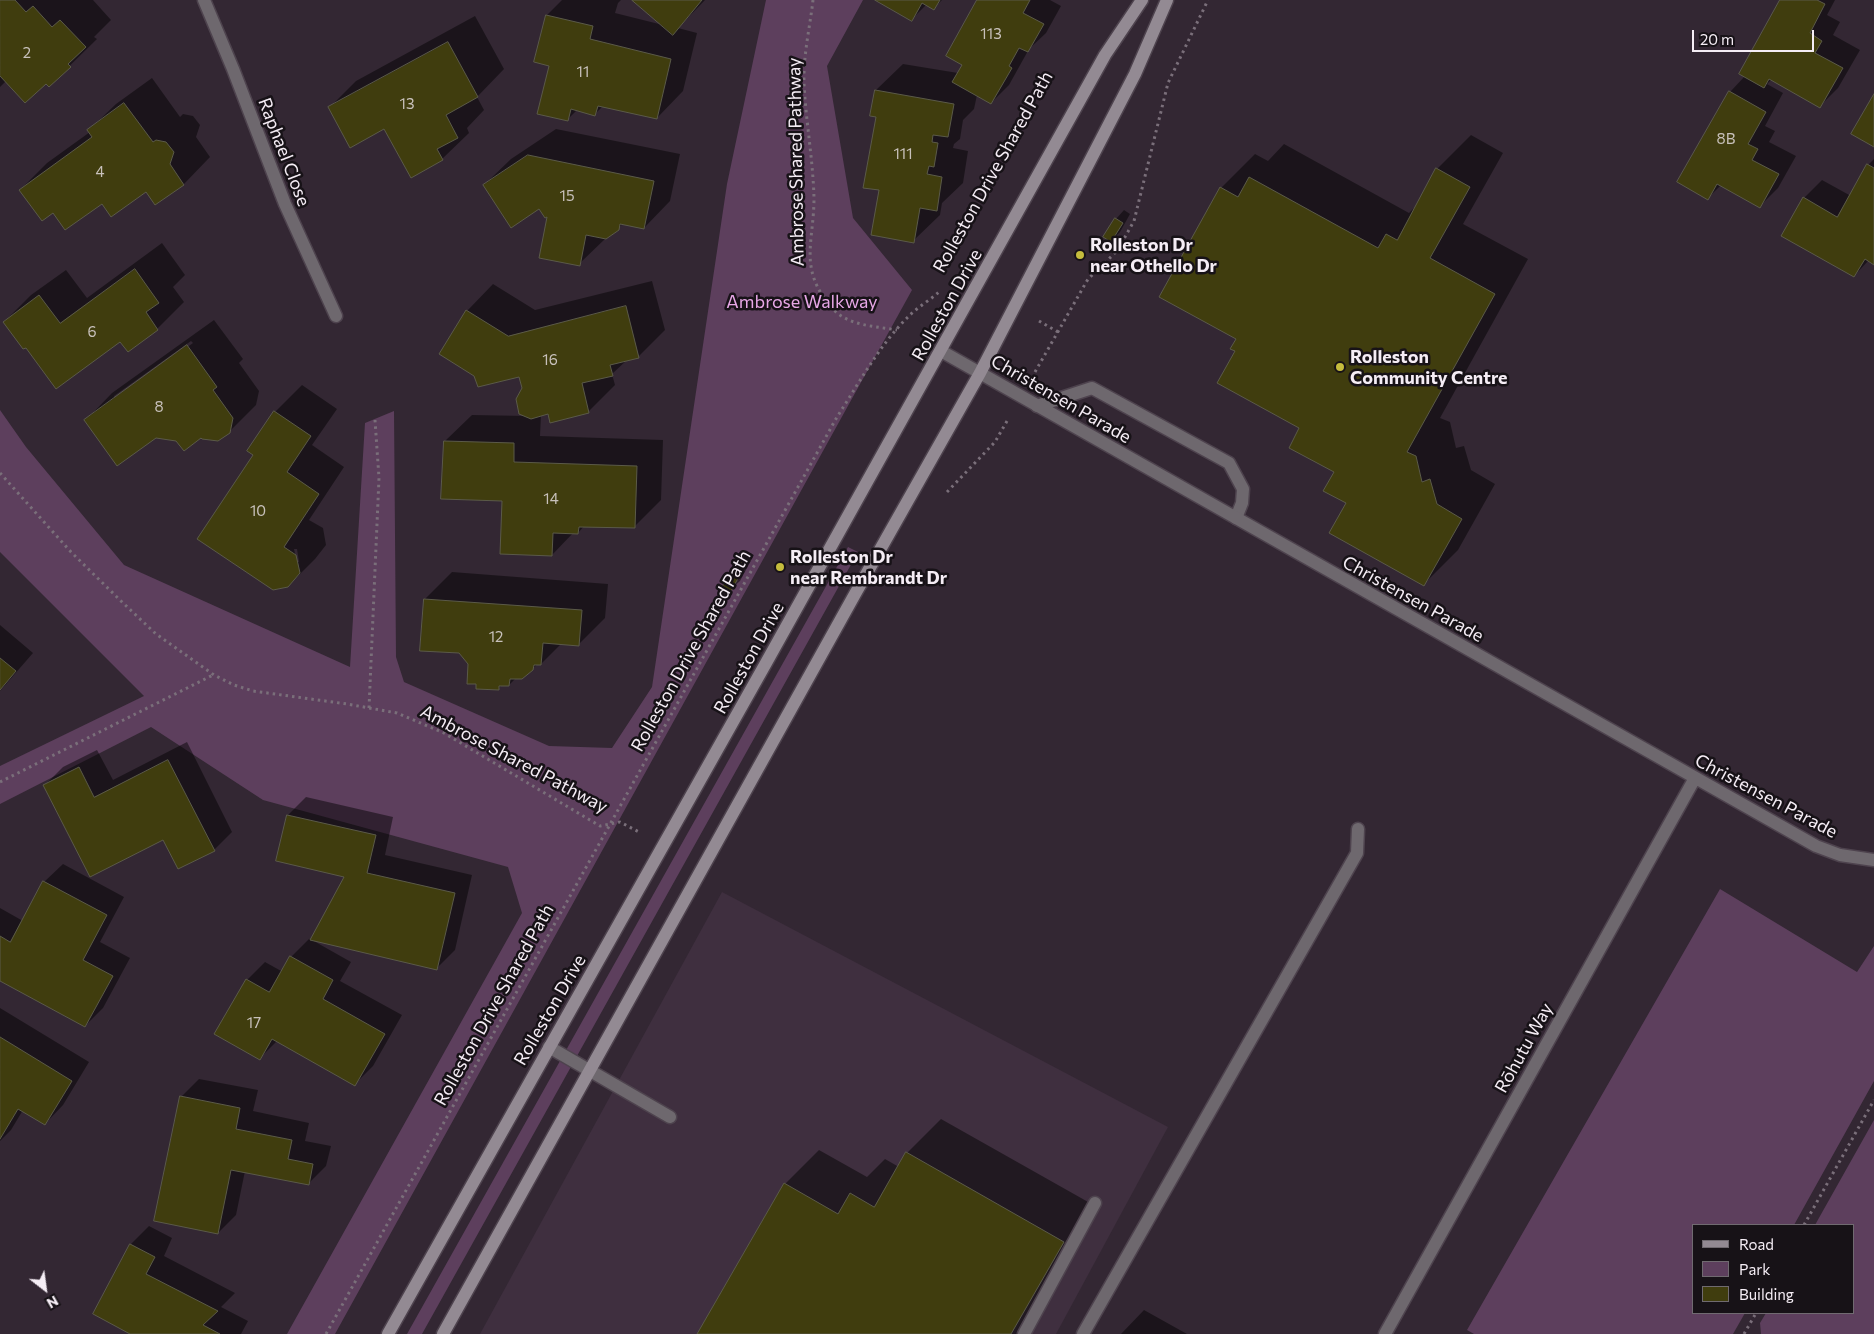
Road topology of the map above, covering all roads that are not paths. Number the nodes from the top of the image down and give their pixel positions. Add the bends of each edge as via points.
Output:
1 (204, 0) edge
2 (1142, 0) edge
3 (1168, 0) edge
4 (336, 316) dead end
5 (941, 351) junction
6 (980, 373) junction
7 (1037, 406) junction
8 (1236, 518) junction
9 (1695, 778) junction
10 (1358, 829) dead end
11 (1874, 860) edge
12 (549, 1047) junction
13 (591, 1071) junction
14 (670, 1117) dead end
15 (1095, 1204) dead end
16 (388, 1334) edge
17 (443, 1334) edge
18 (1024, 1334) edge
19 (1083, 1334) edge
20 (1384, 1334) edge

1 - 4 street, Raphael Close via 285,204
2 - 5 main road, Rolleston Drive via 1105,55
3 - 6 main road via 1135,74
5 - 6 street, Christensen Parade
5 - 12 main road, Rolleston Drive
6 - 7 street, Christensen Parade
6 - 13 main road
7 - 8 street, Christensen Parade
7 - 8 street via 1092,388 1229,463 1243,489
8 - 9 street, Christensen Parade
9 - 11 street, Christensen Parade via 1816,846 1840,855
9 - 20 street, Rōhutu Way
10 - 19 street via 1358,854
12 - 13 street
12 - 16 main road, Rolleston Drive
13 - 14 street
13 - 17 main road
15 - 18 street

